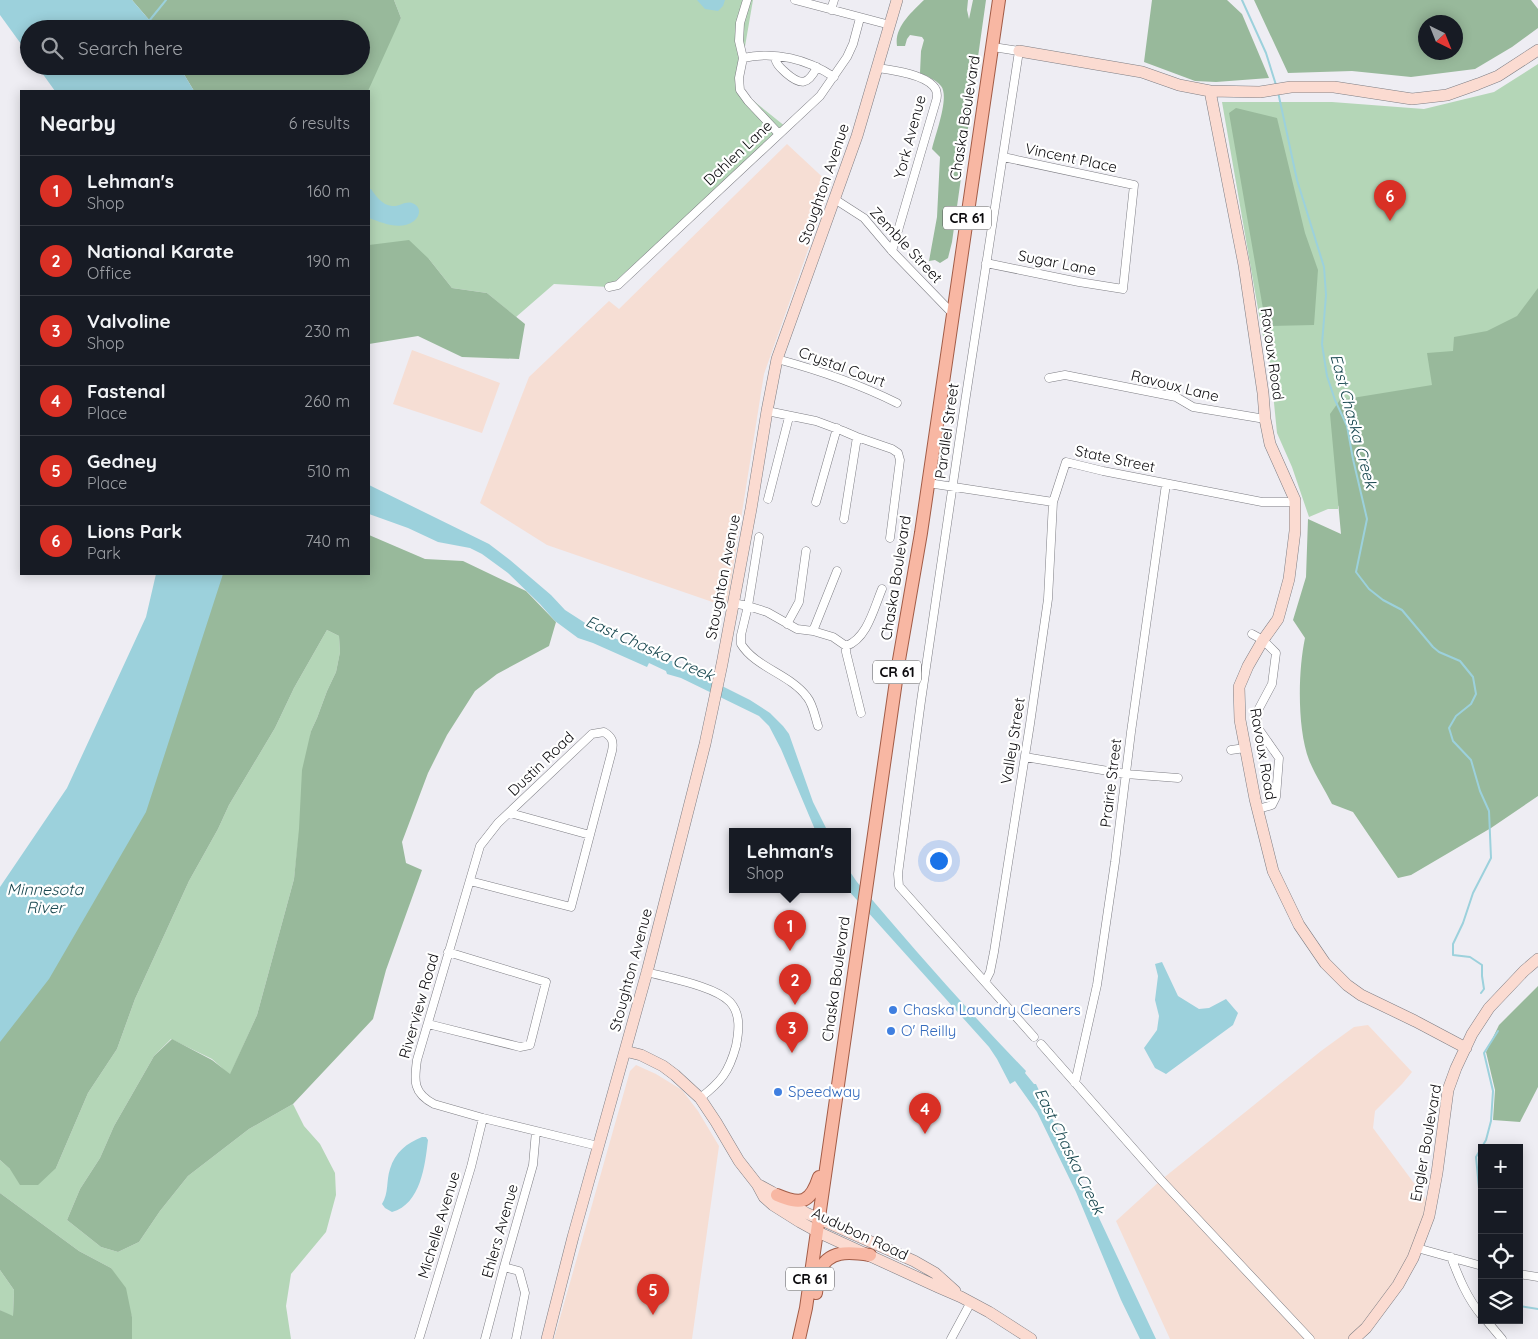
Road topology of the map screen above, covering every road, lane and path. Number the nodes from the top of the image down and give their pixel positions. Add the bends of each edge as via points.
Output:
1 (747, 0) edge
2 (795, 0) edge
3 (834, 0) edge
4 (897, 0) edge
5 (999, 0) edge
6 (831, 10) junction
7 (860, 18) junction
8 (890, 26) junction
9 (992, 47) junction
10 (1538, 50) edge
11 (1019, 51) junction
12 (775, 57) junction
13 (743, 58) junction
14 (817, 67) junction
15 (878, 68) junction
16 (834, 77) junction
17 (1210, 91) junction
18 (778, 134) junction
19 (1003, 157) junction
20 (836, 200) junction
21 (892, 251) junction
22 (986, 262) junction
23 (609, 287) dead end
24 (1123, 289) joint
25 (952, 314) junction
26 (778, 360) junction
27 (1049, 378) dead end
28 (897, 403) dead end
29 (767, 411) junction
30 (790, 417) junction
31 (1265, 419) junction
32 (837, 428) junction
33 (857, 438) junction
34 (928, 483) junction
35 (1166, 484) junction
36 (953, 486) junction
37 (768, 499) dead end
38 (816, 502) dead end
39 (1053, 502) junction
40 (1295, 502) junction
41 (844, 519) dead end
42 (759, 537) dead end
43 (890, 538) dead end
44 (806, 551) dead end
45 (838, 571) dead end
46 (882, 589) dead end
47 (733, 603) junction
48 (748, 606) junction
49 (787, 624) junction
50 (813, 630) junction
51 (1252, 634) dead end
52 (1263, 640) junction
53 (846, 646) junction
54 (862, 713) dead end
55 (818, 726) dead end
56 (1245, 748) junction
57 (1231, 750) dead end
58 (1025, 757) junction
59 (1126, 774) junction
60 (1178, 778) dead end
61 (1258, 809) junction
62 (510, 813) junction
63 (590, 835) junction
64 (470, 881) junction
65 (448, 952) junction
66 (1538, 959) edge
67 (647, 972) junction
68 (985, 982) junction
69 (428, 1024) junction
70 (1034, 1037) dead end
71 (1041, 1044) dead end
72 (1466, 1048) junction
73 (625, 1051) junction
74 (1075, 1083) junction
75 (700, 1098) junction
76 (483, 1118) junction
77 (536, 1131) junction
78 (829, 1141) junction
79 (598, 1146) junction
80 (757, 1184) junction
81 (776, 1195) junction
82 (817, 1225) junction
83 (1417, 1248) junction
84 (870, 1255) junction
85 (1451, 1257) junction
86 (1478, 1265) edge
87 (504, 1267) junction
88 (1523, 1275) edge
89 (1538, 1277) edge
90 (966, 1299) junction
91 (1478, 1312) edge
92 (1489, 1324) edge
93 (801, 1333) edge
94 (419, 1339) edge
95 (485, 1339) edge
96 (516, 1339) edge
97 (547, 1339) edge
98 (951, 1339) edge
99 (1031, 1339) edge
100 (1310, 1339) edge
101 (1354, 1339) edge
102 (1502, 1339) edge

1 - 13 street via 740,22 739,41
2 - 6 street
3 - 6 street
4 - 8 street, Stoughton Avenue
5 - 9 main road, Chaska Boulevard / CR 61
6 - 7 street
7 - 8 street
7 - 16 street, Dahlen Lane via 849,53
8 - 15 street, Stoughton Avenue
9 - 11 street
9 - 25 main road, Chaska Boulevard / CR 61
10 - 17 street via 1498,76 1447,95 1412,99 1334,87
11 - 17 street via 1142,72 1179,85
11 - 19 street, Parallel Street
12 - 13 street via 756,55
12 - 14 street via 792,58
12 - 14 street via 777,64 798,82 810,79
13 - 18 street via 740,90
14 - 16 street
15 - 20 street, Stoughton Avenue
15 - 21 street, York Avenue via 908,73 932,84 937,91
16 - 18 street, Dahlen Lane via 820,96
17 - 31 street, Ravoux Road via 1244,265
18 - 23 street, Dahlen Lane via 618,285
19 - 22 street, Parallel Street
19 - 24 street, Vincent Place via 1134,185
20 - 21 street, Zemble Street via 864,218
20 - 26 street, Stoughton Avenue
21 - 25 street, Zemble Street
22 - 24 street, Sugar Lane
22 - 36 street, Parallel Street
25 - 34 main road, Chaska Boulevard / CR 61
26 - 28 street, Crystal Court via 843,380
26 - 29 street, Stoughton Avenue
27 - 31 street, Ravoux Lane via 1065,375 1176,397 1193,407
29 - 30 street
29 - 47 street, Stoughton Avenue
30 - 32 street
30 - 37 street
31 - 40 street, Ravoux Road via 1270,444
32 - 33 street
32 - 38 street
33 - 41 street
33 - 43 street via 898,453 900,460
34 - 36 street
34 - 78 main road, Chaska Boulevard / CR 61
35 - 39 street, State Street via 1066,462
35 - 40 street, State Street via 1262,502
35 - 59 street, Prairie Street
36 - 39 street
36 - 68 street, Parallel Street via 898,874 899,886
39 - 58 street, Valley Street via 1048,599
40 - 52 street, Ravoux Road via 1296,531 1289,579 1278,619
42 - 48 street
44 - 49 street via 799,602
45 - 50 street
46 - 53 street via 865,630 853,644
47 - 48 street
47 - 67 street, Stoughton Avenue via 713,712
48 - 49 street via 767,612
48 - 55 street via 741,644 754,659 797,686 809,698
49 - 50 street via 803,631
50 - 53 street
51 - 52 street
52 - 56 street, Ravoux Road via 1239,687
52 - 61 street via 1276,653 1272,684 1256,714 1258,728 1279,758 1279,773 1272,805
53 - 54 street
56 - 57 street
56 - 61 street, Ravoux Road
58 - 59 street
58 - 68 street, Valley Street via 994,952
59 - 60 street
59 - 74 street, Prairie Street via 1096,985
61 - 72 street, Ravoux Road via 1273,871 1299,925 1324,963 1361,995
62 - 63 street
62 - 63 street, Dustin Road via 592,734 604,732 614,744
62 - 64 street, Riverview Road via 480,846
63 - 64 street via 571,907
64 - 65 street, Riverview Road
65 - 69 street, Riverview Road
65 - 69 street via 546,982 530,1045 520,1047
66 - 72 street, Engler Boulevard via 1489,1008
67 - 73 street, Stoughton Avenue
67 - 75 street via 721,995 731,1002 737,1015 739,1030 730,1066 723,1078
68 - 70 street
69 - 76 street, Riverview Road via 417,1060 415,1076 418,1090 434,1104
71 - 74 street
72 - 83 street, Engler Boulevard via 1448,1090 1431,1206
73 - 75 street, Audubon Road via 663,1066
73 - 79 street, Stoughton Avenue
74 - 100 street
75 - 80 street, Audubon Road
76 - 77 street, Riverview Road
76 - 94 street, Michelle Avenue
77 - 79 street, Riverview Road
77 - 87 street, Ehlers Avenue via 533,1165
78 - 81 main road via 816,1186 808,1197 794,1202
78 - 82 main road, Chaska Boulevard / CR 61
79 - 97 street, Stoughton Avenue
80 - 81 street, Audubon Road
80 - 82 street, Audubon Road via 764,1197 785,1214
81 - 82 street, Audubon Road
82 - 84 street, Audubon Road
82 - 90 street, Audubon Road via 914,1261 935,1272
82 - 93 main road, Chaska Boulevard / CR 61
83 - 85 street
83 - 101 street, Engler Boulevard via 1398,1285
84 - 90 street, Audubon Road
84 - 93 main road via 844,1253 827,1262 820,1273
85 - 86 street
85 - 91 street via 1464,1289
87 - 95 street, Ehlers Avenue
87 - 96 street via 519,1271 525,1293
88 - 89 street
90 - 98 street
90 - 99 street, Audubon Road
92 - 102 street

